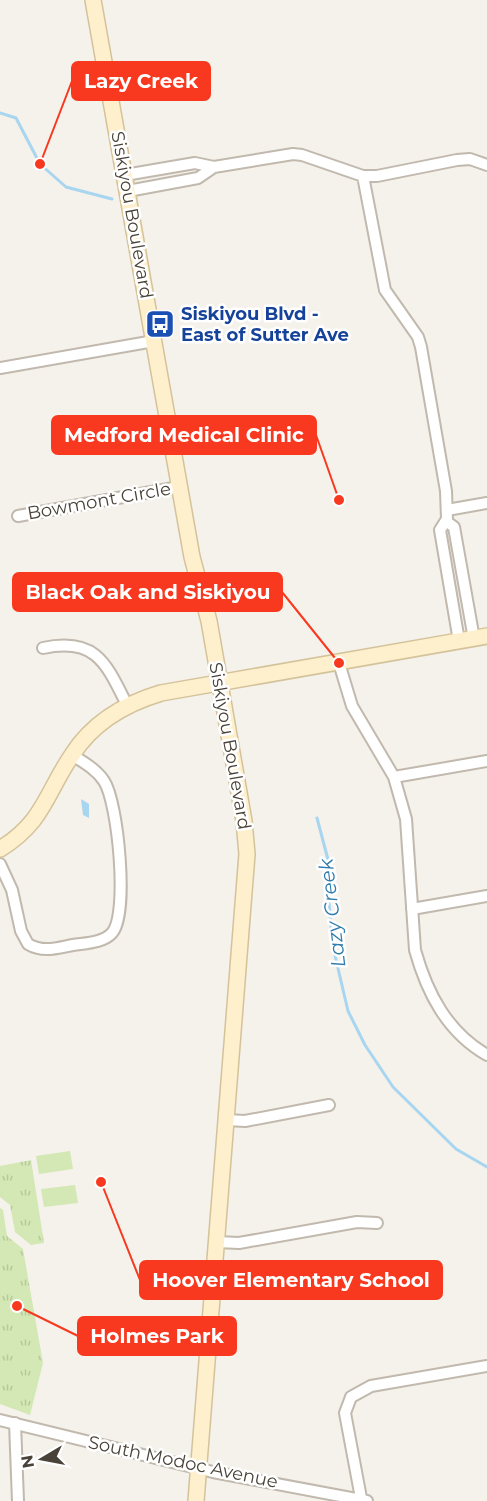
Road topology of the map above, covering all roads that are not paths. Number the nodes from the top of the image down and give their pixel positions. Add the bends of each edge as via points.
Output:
1 (93, 0) edge
2 (487, 165) edge
3 (214, 167) junction
4 (125, 175) junction
5 (363, 176) junction
6 (128, 191) junction
7 (154, 341) junction
8 (0, 368) edge
9 (179, 487) junction
10 (487, 503) edge
11 (18, 516) dead end
12 (447, 516) junction
13 (473, 639) edge
14 (43, 648) dead end
15 (339, 663) junction
16 (220, 683) junction
17 (127, 705) junction
18 (72, 755) junction
19 (487, 761) edge
20 (394, 777) junction
21 (0, 849) edge
22 (0, 864) edge
23 (487, 896) edge
24 (412, 909) junction
25 (487, 1055) edge
26 (329, 1105) dead end
27 (227, 1120) junction
28 (377, 1223) dead end
29 (217, 1242) junction
30 (487, 1366) edge
31 (0, 1420) edge
32 (15, 1423) junction
33 (198, 1468) junction
34 (364, 1500) edge
35 (18, 1501) edge
36 (196, 1501) edge

1 - 4 street, Siskiyou Boulevard
2 - 5 street via 470,159 457,160
3 - 4 street via 195,163
3 - 5 street via 271,156 302,155
3 - 6 street via 198,178
4 - 6 street, Siskiyou Boulevard
5 - 12 street via 385,290 421,347
6 - 7 street, Siskiyou Boulevard
7 - 8 street
7 - 9 street, Siskiyou Boulevard
9 - 11 street, Bowmont Circle
9 - 16 street, Siskiyou Boulevard
10 - 12 street
12 - 13 street via 440,530
13 - 15 street
14 - 17 street via 60,645 89,650 109,669
15 - 16 street
15 - 20 street via 352,706
16 - 17 street via 161,693
16 - 27 street, Siskiyou Boulevard via 247,854
17 - 18 street via 100,723
18 - 21 street via 42,811 19,836
18 - 22 street via 103,780 112,802 120,885 114,931 102,940 47,950 28,944
19 - 20 street
20 - 24 street via 406,819
23 - 24 street
24 - 25 street via 415,950 429,992 463,1039
26 - 27 street via 245,1121
27 - 29 street, Siskiyou Boulevard
28 - 29 street via 357,1222 238,1243
29 - 33 street, Siskiyou Boulevard
30 - 34 street via 371,1386 351,1396 345,1413
31 - 32 street, South Modoc Avenue
32 - 33 street, South Modoc Avenue
32 - 35 street
33 - 34 street, South Modoc Avenue
33 - 36 street, Siskiyou Boulevard

